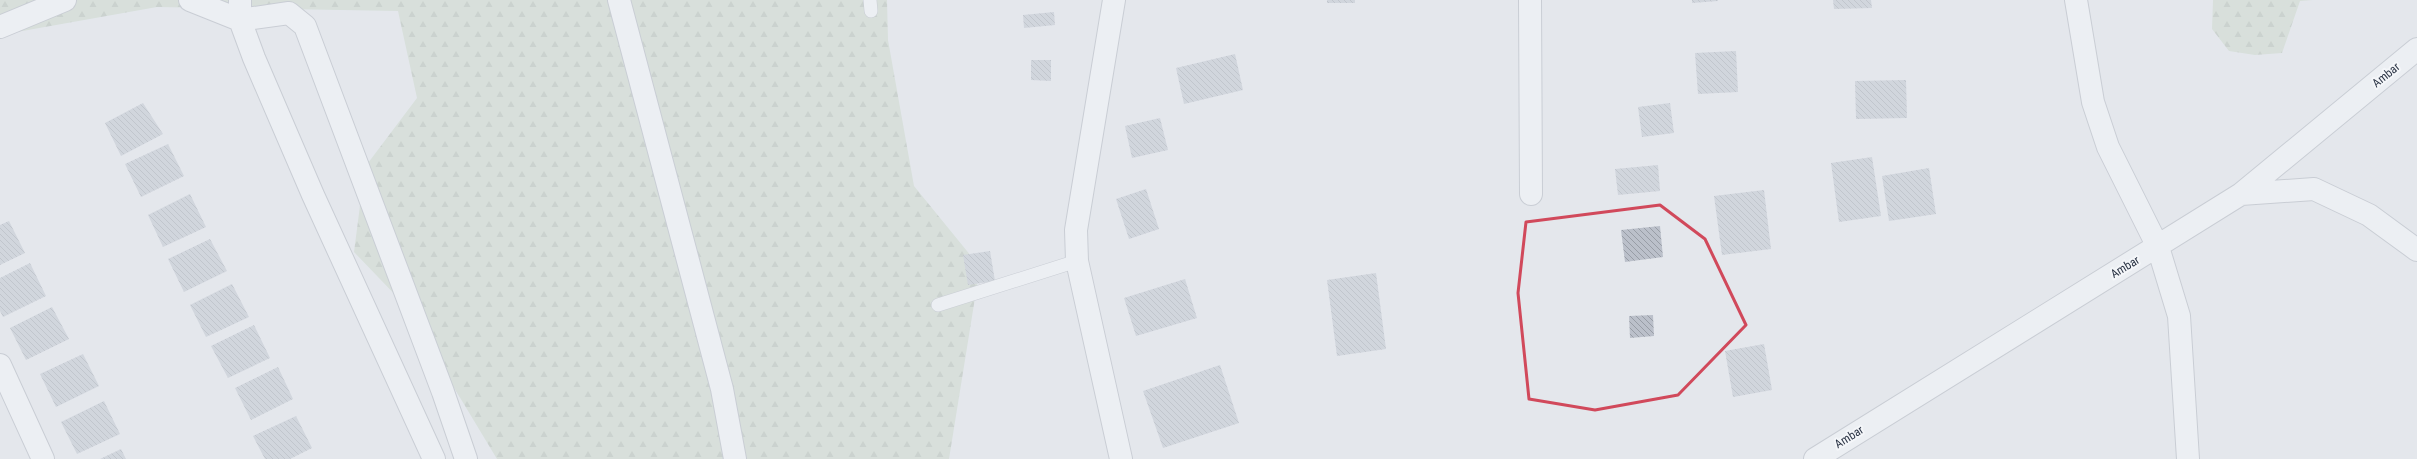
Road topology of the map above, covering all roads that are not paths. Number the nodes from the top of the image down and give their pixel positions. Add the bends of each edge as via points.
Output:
1 (65, 0) edge
2 (190, 0) edge
3 (619, 0) edge
4 (1114, 0) edge
5 (1530, 0) edge
6 (2076, 0) edge
7 (240, 10) edge
8 (0, 27) edge
9 (2417, 49) edge
10 (1531, 194) dead end
11 (2241, 194) junction
12 (2158, 247) junction
13 (2417, 250) edge
14 (1077, 261) junction
15 (938, 305) dead end
16 (0, 365) edge
17 (43, 459) edge
18 (434, 459) edge
19 (466, 459) edge
20 (735, 459) edge
21 (1121, 459) edge
22 (1815, 459) edge
23 (2188, 459) edge

1 - 8 street
2 - 7 street
3 - 20 street via 722,389
4 - 14 street via 1076,230
5 - 10 street
6 - 12 street via 2093,102 2106,141
7 - 18 street via 254,58 313,195
7 - 19 street via 289,13 305,26
9 - 11 street, Ambar
11 - 12 street, Ambar
11 - 13 street via 2314,189 2369,215
12 - 22 street, Ambar via 2010,336
12 - 23 street via 2179,316
14 - 15 lane
14 - 21 street
16 - 17 street

